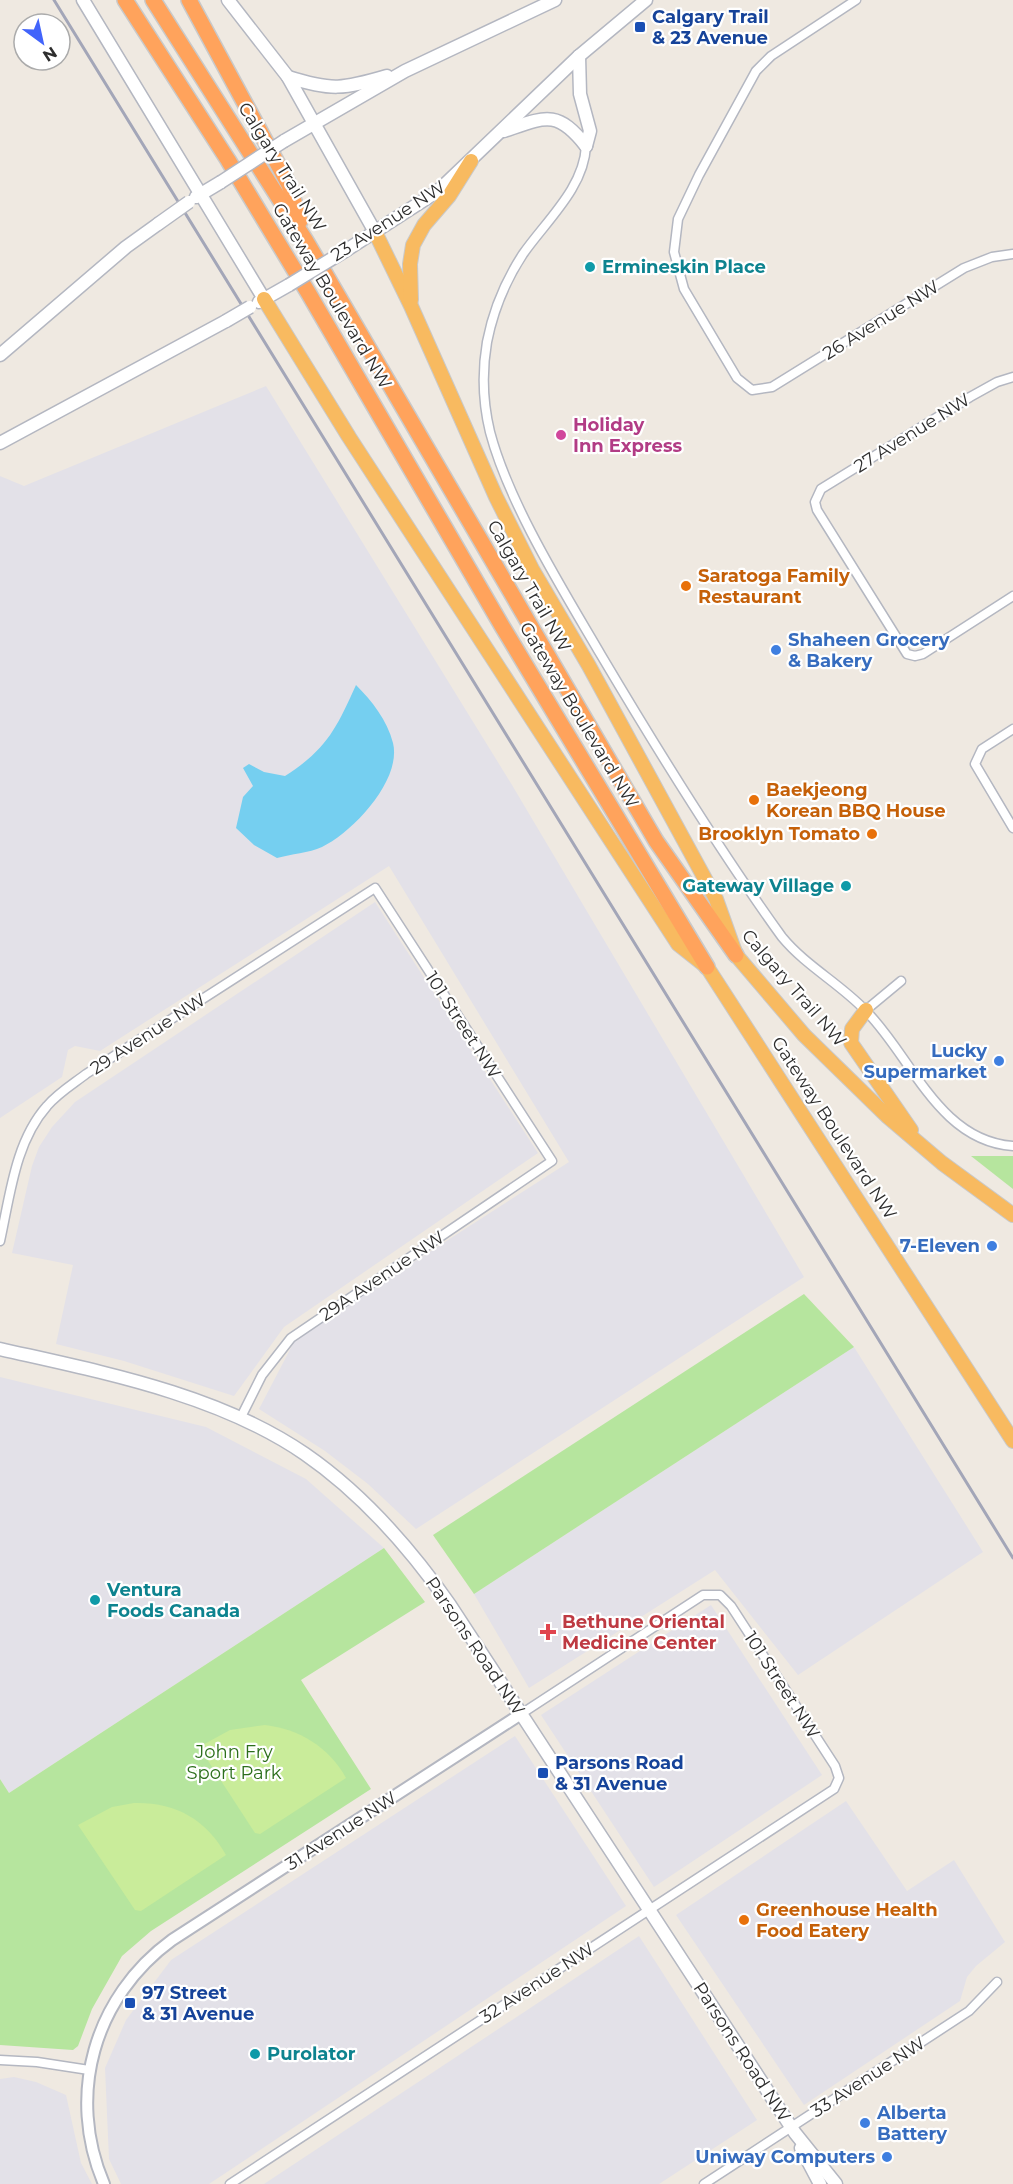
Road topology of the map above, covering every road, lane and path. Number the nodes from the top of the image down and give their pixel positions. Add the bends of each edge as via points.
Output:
1 (83, 0) edge
2 (125, 0) edge
3 (153, 0) edge
4 (189, 0) edge
5 (228, 0) edge
6 (555, 0) edge
7 (646, 0) edge
8 (856, 0) edge
9 (579, 56) junction
10 (405, 71) junction
11 (288, 77) junction
12 (315, 123) junction
13 (500, 132) junction
14 (586, 146) junction
15 (471, 161) junction
16 (202, 194) junction
17 (375, 232) junction
18 (306, 242) junction
19 (1013, 254) edge
20 (264, 299) junction
21 (411, 306) junction
22 (2, 352) edge
23 (1013, 377) edge
24 (0, 443) edge
25 (1013, 596) edge
26 (1013, 729) edge
27 (1013, 828) edge
28 (375, 888) joint
29 (736, 955) junction
30 (707, 967) junction
31 (901, 981) dead end
32 (866, 1010) junction
33 (922, 1146) junction
34 (1013, 1146) edge
35 (552, 1161) joint
36 (1013, 1215) edge
37 (0, 1241) edge
38 (0, 1349) edge
39 (240, 1419) junction
40 (1013, 1441) edge
41 (720, 1595) joint
42 (521, 1714) junction
43 (839, 1778) joint
44 (649, 1911) junction
45 (997, 1982) dead end
46 (0, 2060) edge
47 (89, 2070) junction
48 (793, 2130) junction
49 (104, 2184) edge
50 (230, 2184) edge
51 (704, 2184) edge
52 (820, 2184) edge
53 (836, 2184) edge

1 - 16 main road
2 - 30 highway, Gateway Boulevard NW via 309,294
3 - 18 highway, Calgary Trail NW
4 - 18 highway via 289,184
5 - 11 main road
6 - 10 main road
7 - 9 main road, 23 Avenue NW
8 - 19 street, 26 Avenue NW via 771,56 756,71 681,210 674,252 679,276 736,378 752,390 772,387 964,268
9 - 13 main road, 23 Avenue NW
9 - 14 main road via 580,94 590,131
10 - 11 main road via 335,88 320,88
10 - 12 main road
11 - 12 main road
12 - 16 main road, bridge
12 - 17 main road
13 - 14 main road via 549,118 567,124
13 - 15 main road, 23 Avenue NW
14 - 32 street, Calgary Trail NW via 581,173 516,267 490,328 485,393 498,456 576,613 739,876 789,946
15 - 17 main road, 23 Avenue NW via 422,203
15 - 21 highway via 413,245
16 - 20 main road
16 - 22 main road, bridge via 126,248
17 - 20 main road, 23 Avenue NW, bridge
17 - 21 highway
18 - 29 highway, Calgary Trail NW via 621,783
20 - 24 main road, 23 Avenue NW, bridge
20 - 30 highway via 349,437 678,944
21 - 29 highway via 506,518 716,899
23 - 25 street, 27 Avenue NW via 970,397 821,489 816,497 817,510 902,649 911,655 923,654
26 - 27 street via 982,749 976,759 978,772
28 - 35 street, 101 Street NW
28 - 37 street, 29 Avenue NW via 56,1096 36,1121 20,1154
29 - 33 highway, Calgary Trail NW via 821,1052
30 - 40 highway, Gateway Boulevard NW
31 - 32 street
32 - 33 highway via 852,1029 851,1043
32 - 34 street, Calgary Trail NW via 938,1104 984,1138
33 - 36 highway, Calgary Trail NW
35 - 39 street, 29A Avenue NW via 291,1338 262,1375
38 - 39 main road, Parsons Road NW via 128,1378
39 - 42 main road, Parsons Road NW via 305,1454 387,1524 446,1598
41 - 42 street, 31 Avenue NW via 703,1595
41 - 43 street, 101 Street NW via 750,1634
42 - 44 main road, Parsons Road NW
42 - 47 street, 31 Avenue NW via 158,1950 109,2011
43 - 44 street, 32 Avenue NW via 834,1789
44 - 48 main road, Parsons Road NW
44 - 50 street, 32 Avenue NW
45 - 48 street, 33 Avenue NW via 969,2011
46 - 47 street
47 - 49 street, 31 Avenue NW via 89,2136
48 - 51 street, 33 Avenue NW
48 - 52 main road, Parsons Road NW
48 - 53 main road, Parsons Road NW

